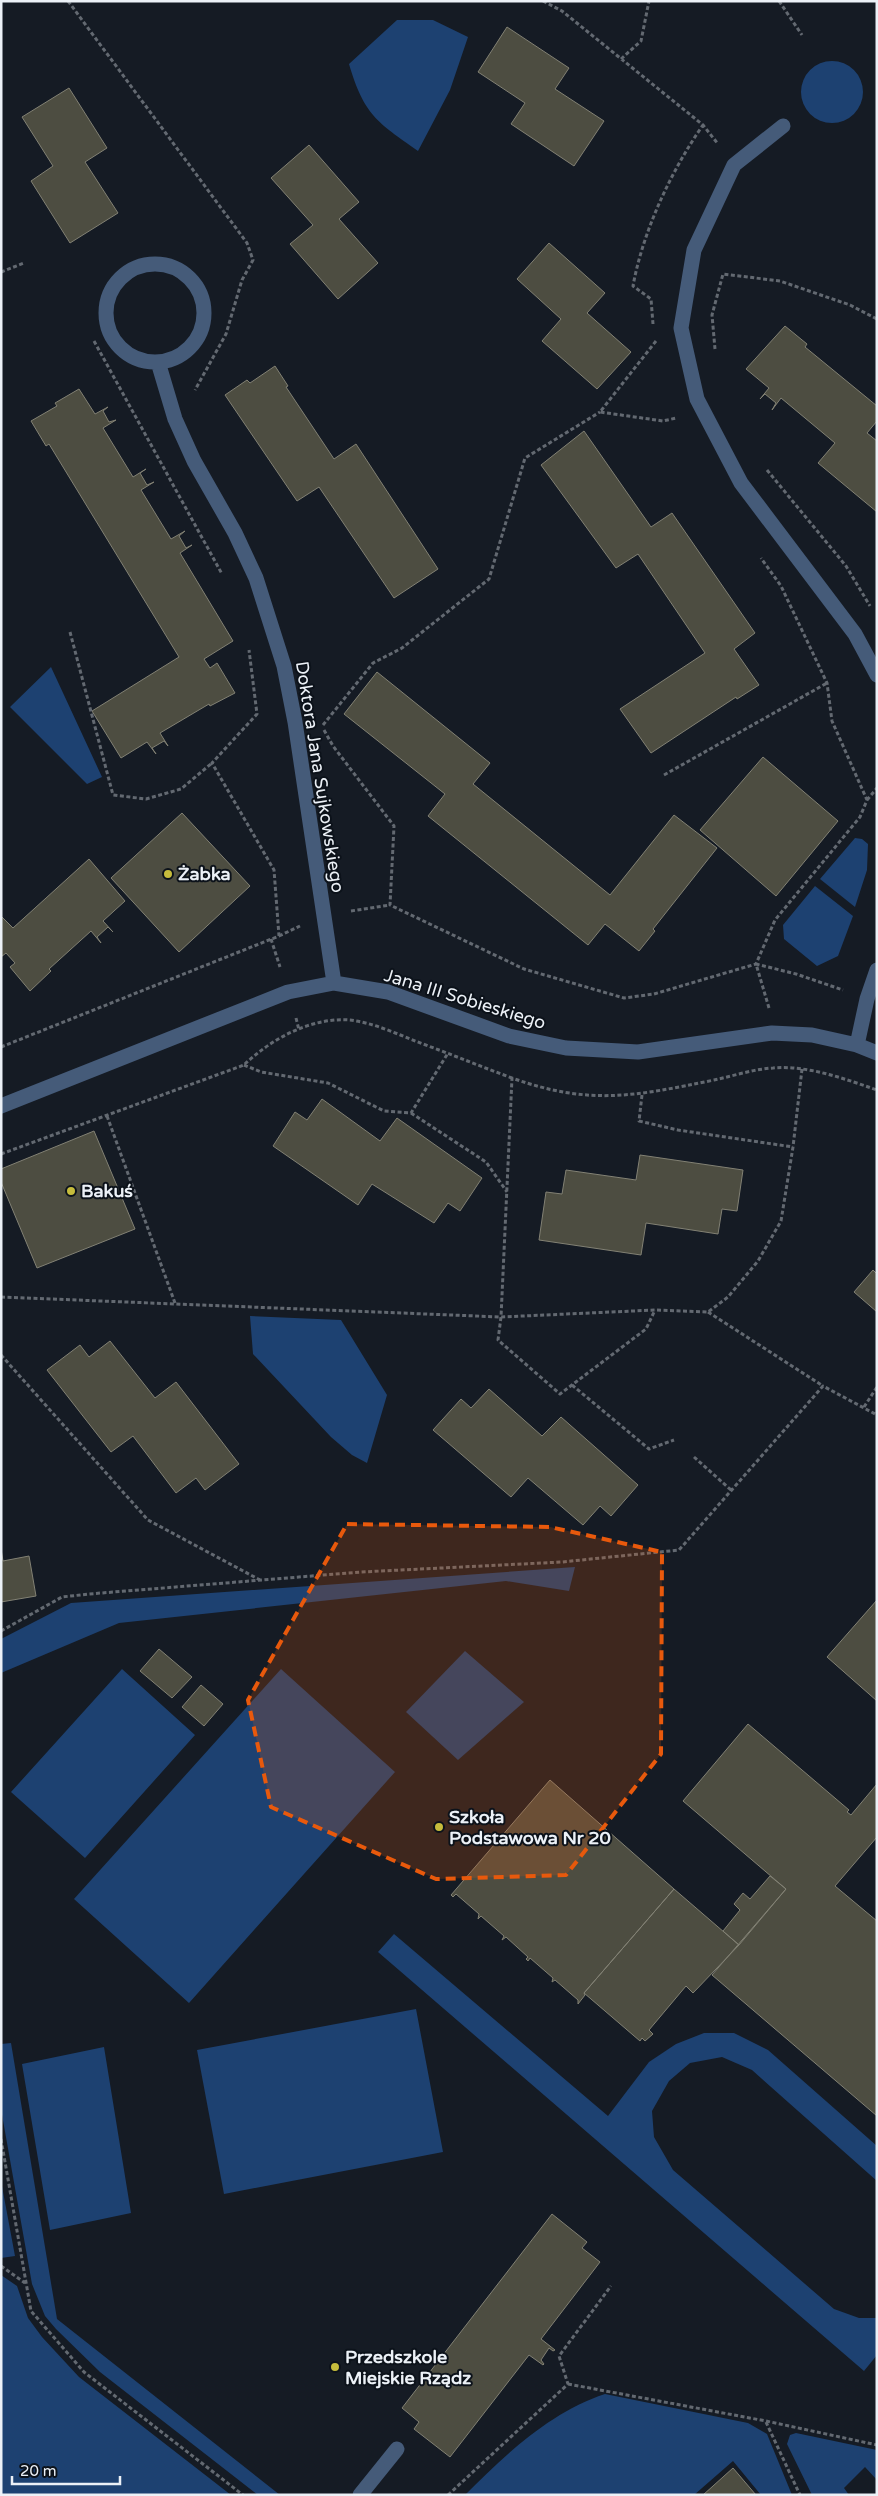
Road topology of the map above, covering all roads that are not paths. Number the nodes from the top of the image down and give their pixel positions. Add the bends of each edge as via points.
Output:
1 (783, 126) dead end
2 (158, 362) junction
3 (877, 675) edge
4 (877, 970) edge
5 (334, 982) junction
6 (857, 1045) junction
7 (877, 1053) edge
8 (1, 1106) edge
9 (397, 2449) dead end
10 (360, 2495) edge

1 - 3 street via 734,165 694,250 681,328 697,399 741,483 855,634
2 - 2 street via 176,358 190,348 200,333 204,316 202,298 194,282 180,271 163,264 146,264 129,271 116,282 108,298 106,316 110,333 118,346 143,361
2 - 5 street, Doktora Jana Sujkowskiego via 175,419 194,461 235,533 256,578 284,666
4 - 6 street
5 - 6 street, Jana III Sobieskiego via 388,992 509,1036 566,1048 638,1052 772,1033 812,1035
5 - 8 street, Jana III Sobieskiego via 288,992
6 - 7 street, Jana III Sobieskiego
9 - 10 street

